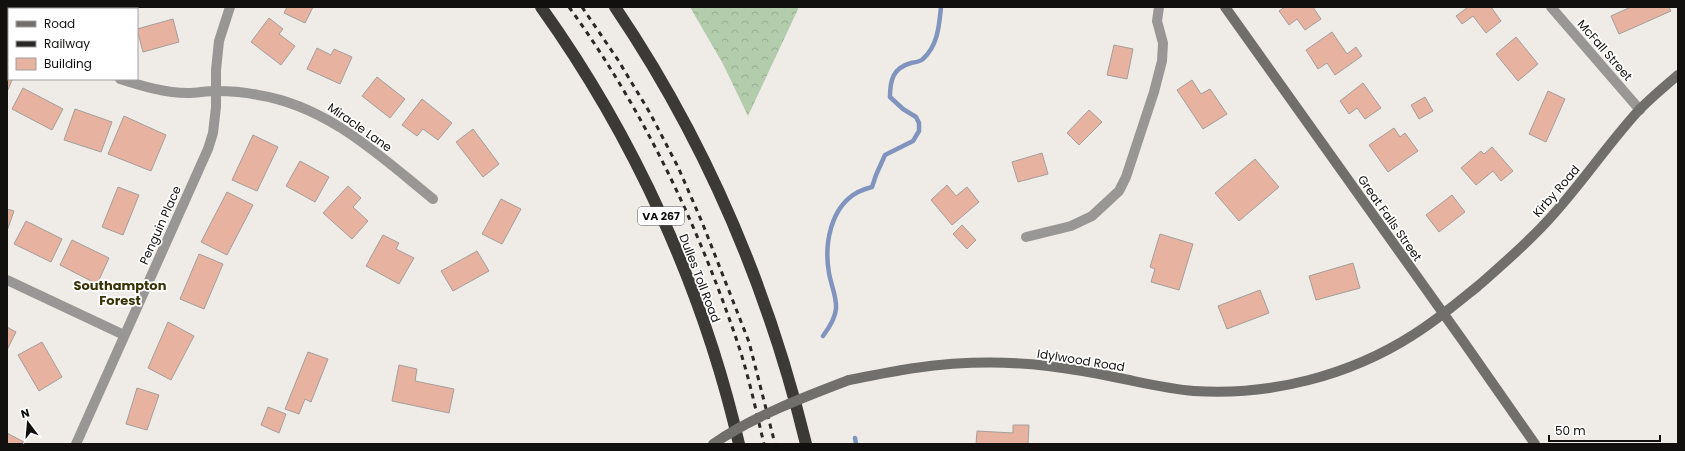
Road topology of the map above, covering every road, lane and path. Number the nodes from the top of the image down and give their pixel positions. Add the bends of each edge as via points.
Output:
1 (230, 7) edge
2 (541, 7) edge
3 (615, 7) edge
4 (1159, 7) edge
5 (1225, 7) edge
6 (1551, 7) edge
7 (1678, 75) edge
8 (123, 80) edge
9 (216, 91) junction
10 (1640, 110) junction
11 (433, 199) dead end
12 (1026, 237) dead end
13 (7, 280) edge
14 (1444, 314) junction
15 (124, 335) junction
16 (76, 444) edge
17 (713, 444) edge
18 (738, 444) edge
19 (806, 444) edge
20 (1535, 444) edge

1 - 9 street, Penguin Place via 219,41
2 - 18 highway, Dulles Toll Road / VA 267 via 618,130 662,220 702,319
3 - 19 highway via 681,114 728,211 774,333
4 - 12 street via 1157,21 1163,43 1162,61 1126,177 1119,191 1092,216 1071,226
5 - 14 main road, Great Falls Street
6 - 10 street, McFall Street
7 - 10 main road, Kirby Road
8 - 9 street, Miracle Lane via 166,91
9 - 11 street, Miracle Lane via 257,94 309,109 333,121
9 - 15 street, Penguin Place via 213,133 208,148
10 - 14 main road, Kirby Road via 1550,218 1502,265
13 - 15 street
14 - 17 main road, Idylwood Road, bridge via 1412,336 1350,368 1286,386 1259,390 1194,391 1046,366 974,363 915,368 849,380 806,396
14 - 20 main road, Great Falls Street
15 - 16 street, Penguin Place

